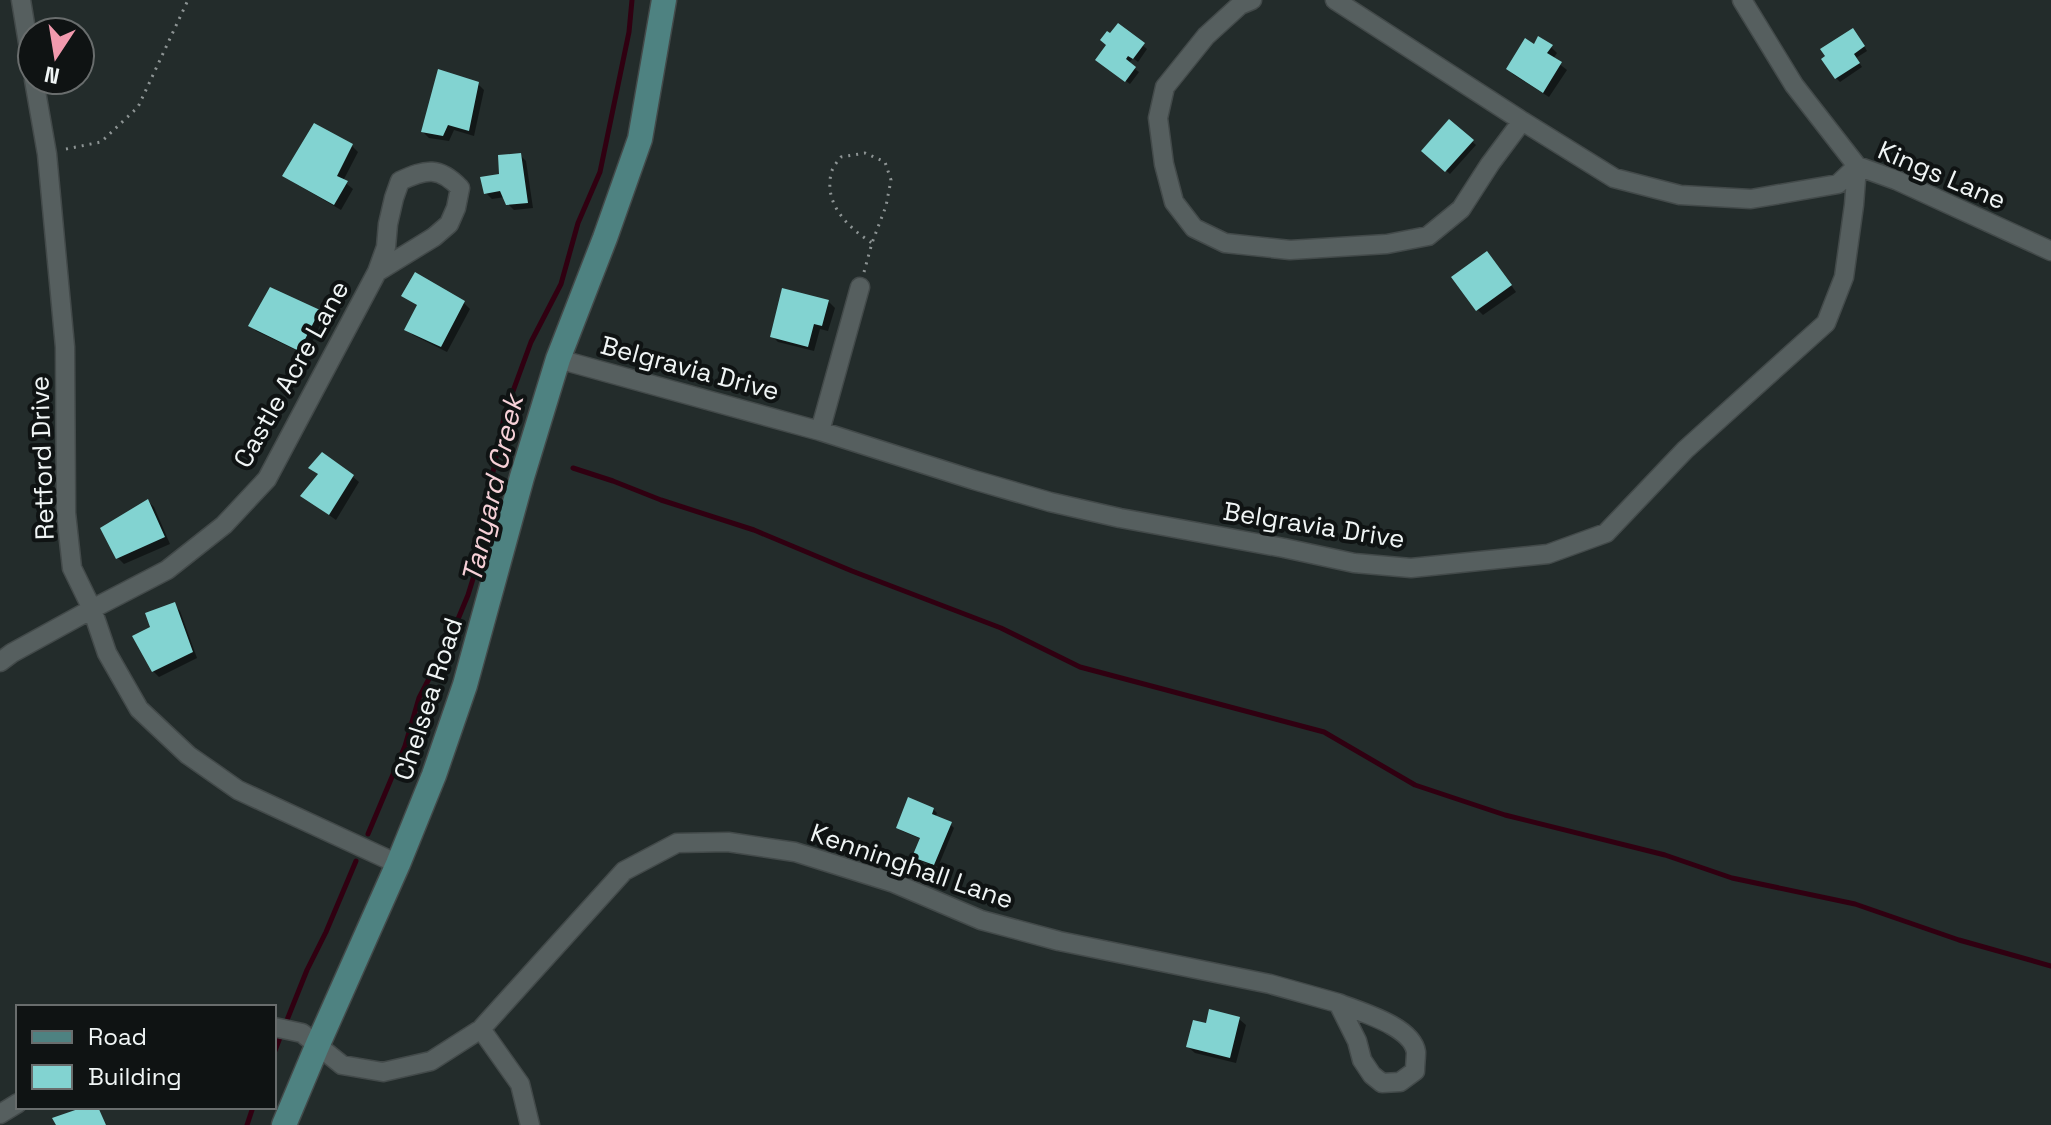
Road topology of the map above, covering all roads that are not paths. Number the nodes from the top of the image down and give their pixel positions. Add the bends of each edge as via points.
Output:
1 (664, 0) edge
2 (1252, 0) edge
3 (1335, 0) edge
4 (1742, 0) edge
5 (37, 96) edge
6 (1522, 121) junction
7 (1857, 166) junction
8 (2051, 251) edge
9 (377, 272) junction
10 (860, 287) road end
11 (558, 359) junction
12 (820, 431) junction
13 (92, 609) junction
14 (0, 662) edge
15 (398, 864) junction
16 (1338, 1003) junction
17 (276, 1028) edge
18 (481, 1029) junction
19 (310, 1038) junction
20 (284, 1125) edge
21 (530, 1125) edge

1 - 11 street, Chelsea Road via 640,139
2 - 6 street via 1206,36 1165,87 1158,118 1174,202 1194,228 1225,243 1290,250 1428,236 1461,209
3 - 6 street
4 - 7 street via 1794,85
5 - 13 street, Retford Drive via 65,347 66,513 72,568
6 - 7 street via 1614,178 1680,195 1751,199 1838,184
7 - 8 street, Kings Lane
7 - 12 street, Belgravia Drive via 1844,277 1826,323 1685,450 1606,533 1548,554 1411,568 1354,563 1050,502
9 - 9 street, Castle Acre Lane via 400,181 432,171 449,177 460,188 449,224
9 - 13 street, Castle Acre Lane via 267,479 224,525 167,570
10 - 12 street
11 - 12 street, Belgravia Drive
11 - 15 street, Chelsea Road via 465,685
13 - 14 street, Castle Acre Lane
13 - 15 street, Retford Drive via 107,653 139,709 188,755 238,790
15 - 19 street, Chelsea Road
16 - 16 street, Kenninghall Lane via 1407,1035 1416,1050 1415,1071 1400,1082 1382,1083 1372,1075
16 - 18 street, Kenninghall Lane via 981,920 894,883 795,852 728,842 677,843 624,871
17 - 19 street
18 - 19 street, Kenninghall Lane via 431,1061 383,1072 342,1065
18 - 21 street via 520,1084
19 - 20 street, Chelsea Road

